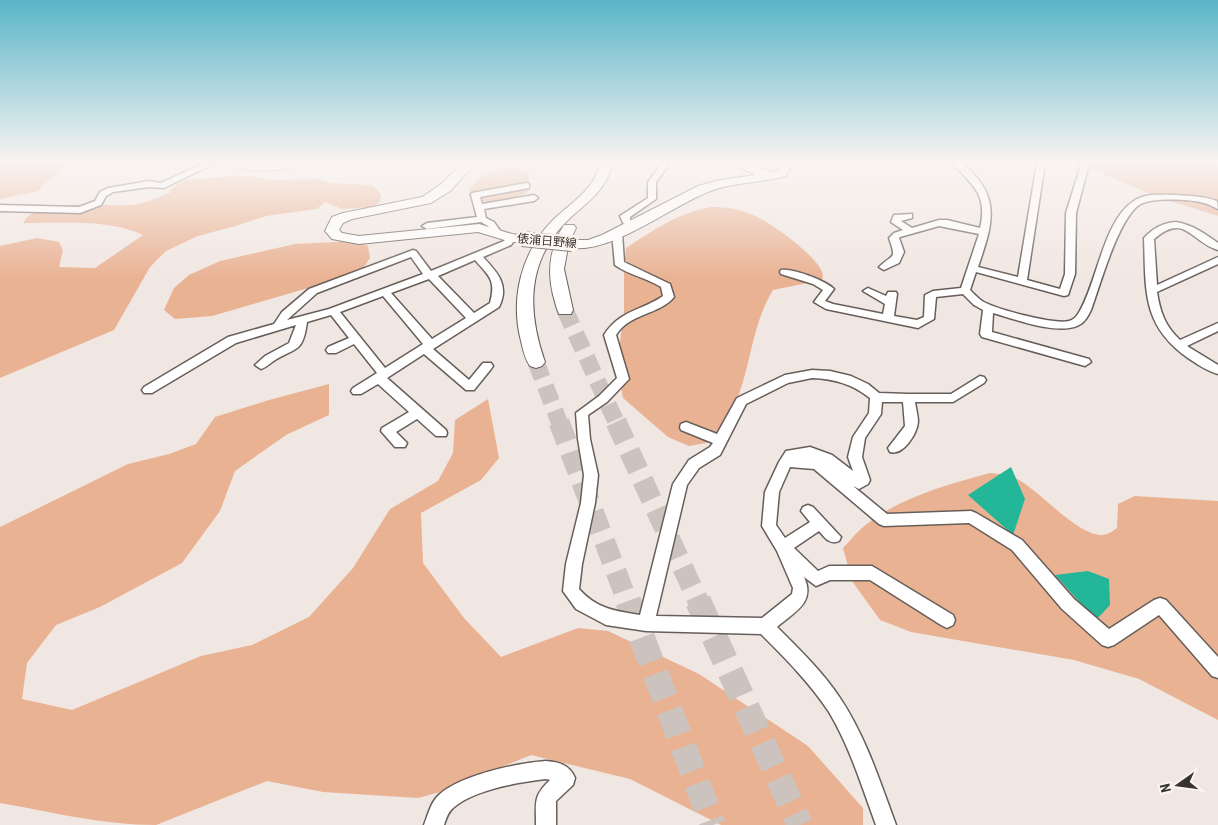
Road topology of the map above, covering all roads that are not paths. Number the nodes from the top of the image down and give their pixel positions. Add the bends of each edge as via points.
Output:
1 (99, 202) edge
2 (419, 202) edge
3 (477, 202) edge
4 (512, 202) edge
5 (582, 202) joint
6 (650, 202) edge
7 (681, 202) edge
8 (986, 202) edge
9 (1035, 202) edge
10 (1074, 202) edge
11 (1143, 202) edge
12 (478, 207) junction
13 (0, 208) edge
14 (909, 216) dead end
15 (482, 219) junction
16 (633, 225) junction
17 (427, 226) dead end
18 (910, 231) junction
19 (496, 232) junction
20 (983, 232) junction
21 (617, 233) junction
22 (517, 238) junction
23 (1218, 247) edge
24 (477, 257) junction
25 (1218, 260) edge
26 (884, 267) dead end
27 (971, 268) junction
28 (785, 272) dead end
29 (430, 275) junction
30 (1022, 282) junction
31 (868, 291) dead end
32 (965, 291) junction
33 (384, 292) junction
34 (1152, 292) junction
35 (988, 308) junction
36 (565, 310) tunnel mouth
37 (333, 311) junction
38 (473, 319) junction
39 (888, 319) junction
40 (302, 320) junction
41 (278, 327) junction
42 (1218, 327) edge
43 (356, 339) junction
44 (1179, 345) junction
45 (428, 347) junction
46 (332, 350) dead end
47 (536, 362) tunnel mouth
48 (1085, 362) dead end
49 (261, 365) dead end
50 (487, 366) dead end
51 (1218, 370) edge
52 (382, 376) junction
53 (980, 380) dead end
54 (148, 390) dead end
55 (357, 391) dead end
56 (876, 397) junction
57 (908, 398) junction
58 (418, 412) junction
59 (686, 427) dead end
60 (441, 433) dead end
61 (720, 440) junction
62 (400, 443) dead end
63 (895, 448) dead end
64 (786, 462) junction
65 (808, 511) dead end
66 (820, 523) junction
67 (834, 537) dead end
68 (783, 547) junction
69 (947, 620) dead end
70 (646, 623) junction
71 (765, 626) junction
72 (1218, 670) edge
73 (434, 825) edge
74 (546, 825) edge
75 (886, 825) edge

1 - 13 street via 80,210
2 - 19 main road, 俵浦日野線 via 348,216 337,220 332,230 337,236 359,240 479,228
3 - 12 street
4 - 12 street
5 - 36 main road via 566,232 557,259 556,279
5 - 47 main road via 556,224 537,251 529,271 525,295 526,324
6 - 16 street via 625,216 626,221
7 - 16 main road, 俵浦日野線
8 - 20 street via 987,220
9 - 30 street
10 - 30 street via 1071,213 1070,274 1064,293
11 - 35 street via 1134,204 1122,219 1086,310 1074,324 1056,325
12 - 15 street
14 - 18 street via 897,216 896,222
15 - 17 street
15 - 19 street
16 - 21 main road, 俵浦日野線
18 - 20 street via 947,223
18 - 26 street via 896,235 899,252 896,261
19 - 22 main road, 俵浦日野線
20 - 27 street
21 - 22 main road, 俵浦日野線, bridge via 597,242 572,244
21 - 70 street via 619,263 666,286 669,297 660,304 638,311 616,326 610,335 623,379 603,399 582,412 591,475 571,591 582,604 606,616
22 - 24 street
23 - 34 street via 1185,225 1175,223 1155,231 1149,238
24 - 29 street
24 - 38 street via 499,281 500,287 495,305
25 - 34 street
27 - 30 street
27 - 32 street
28 - 39 street via 797,280 817,282 829,289 819,302
29 - 33 street
29 - 38 street
29 - 41 street via 413,253 313,291 286,314
31 - 39 street via 891,298
32 - 35 street
32 - 39 street via 933,294 929,297 931,310 928,319 918,324
33 - 37 street
33 - 45 street
34 - 44 street via 1160,324
35 - 48 street via 986,334
37 - 40 street
37 - 43 street
38 - 45 street
40 - 41 street
40 - 49 street via 297,344 273,355
41 - 54 street via 232,340
42 - 44 street
43 - 46 street
43 - 52 street
44 - 51 street via 1196,359
45 - 50 street via 470,387
45 - 52 street
52 - 55 street
52 - 58 street
53 - 57 street via 953,398
56 - 57 street
56 - 61 street via 864,386 830,375 812,374 785,380 742,401
56 - 64 street via 875,414 859,437 855,457 863,480 859,483 827,459 810,452 791,455
57 - 63 street via 913,425
58 - 60 street
58 - 62 street via 388,431
59 - 61 street
61 - 70 street via 714,451 694,464 680,484
64 - 68 street via 772,492 769,526
64 - 72 street via 816,464 884,520 971,517 1017,545 1068,604 1108,640 1160,605
65 - 66 street
66 - 67 street
66 - 68 street
68 - 69 street via 816,579 829,573 872,573
68 - 71 street via 801,588 799,598
70 - 71 street
71 - 75 street via 834,705 859,752
73 - 74 street via 438,811 446,801 473,786 527,772 557,771 566,778 546,797

